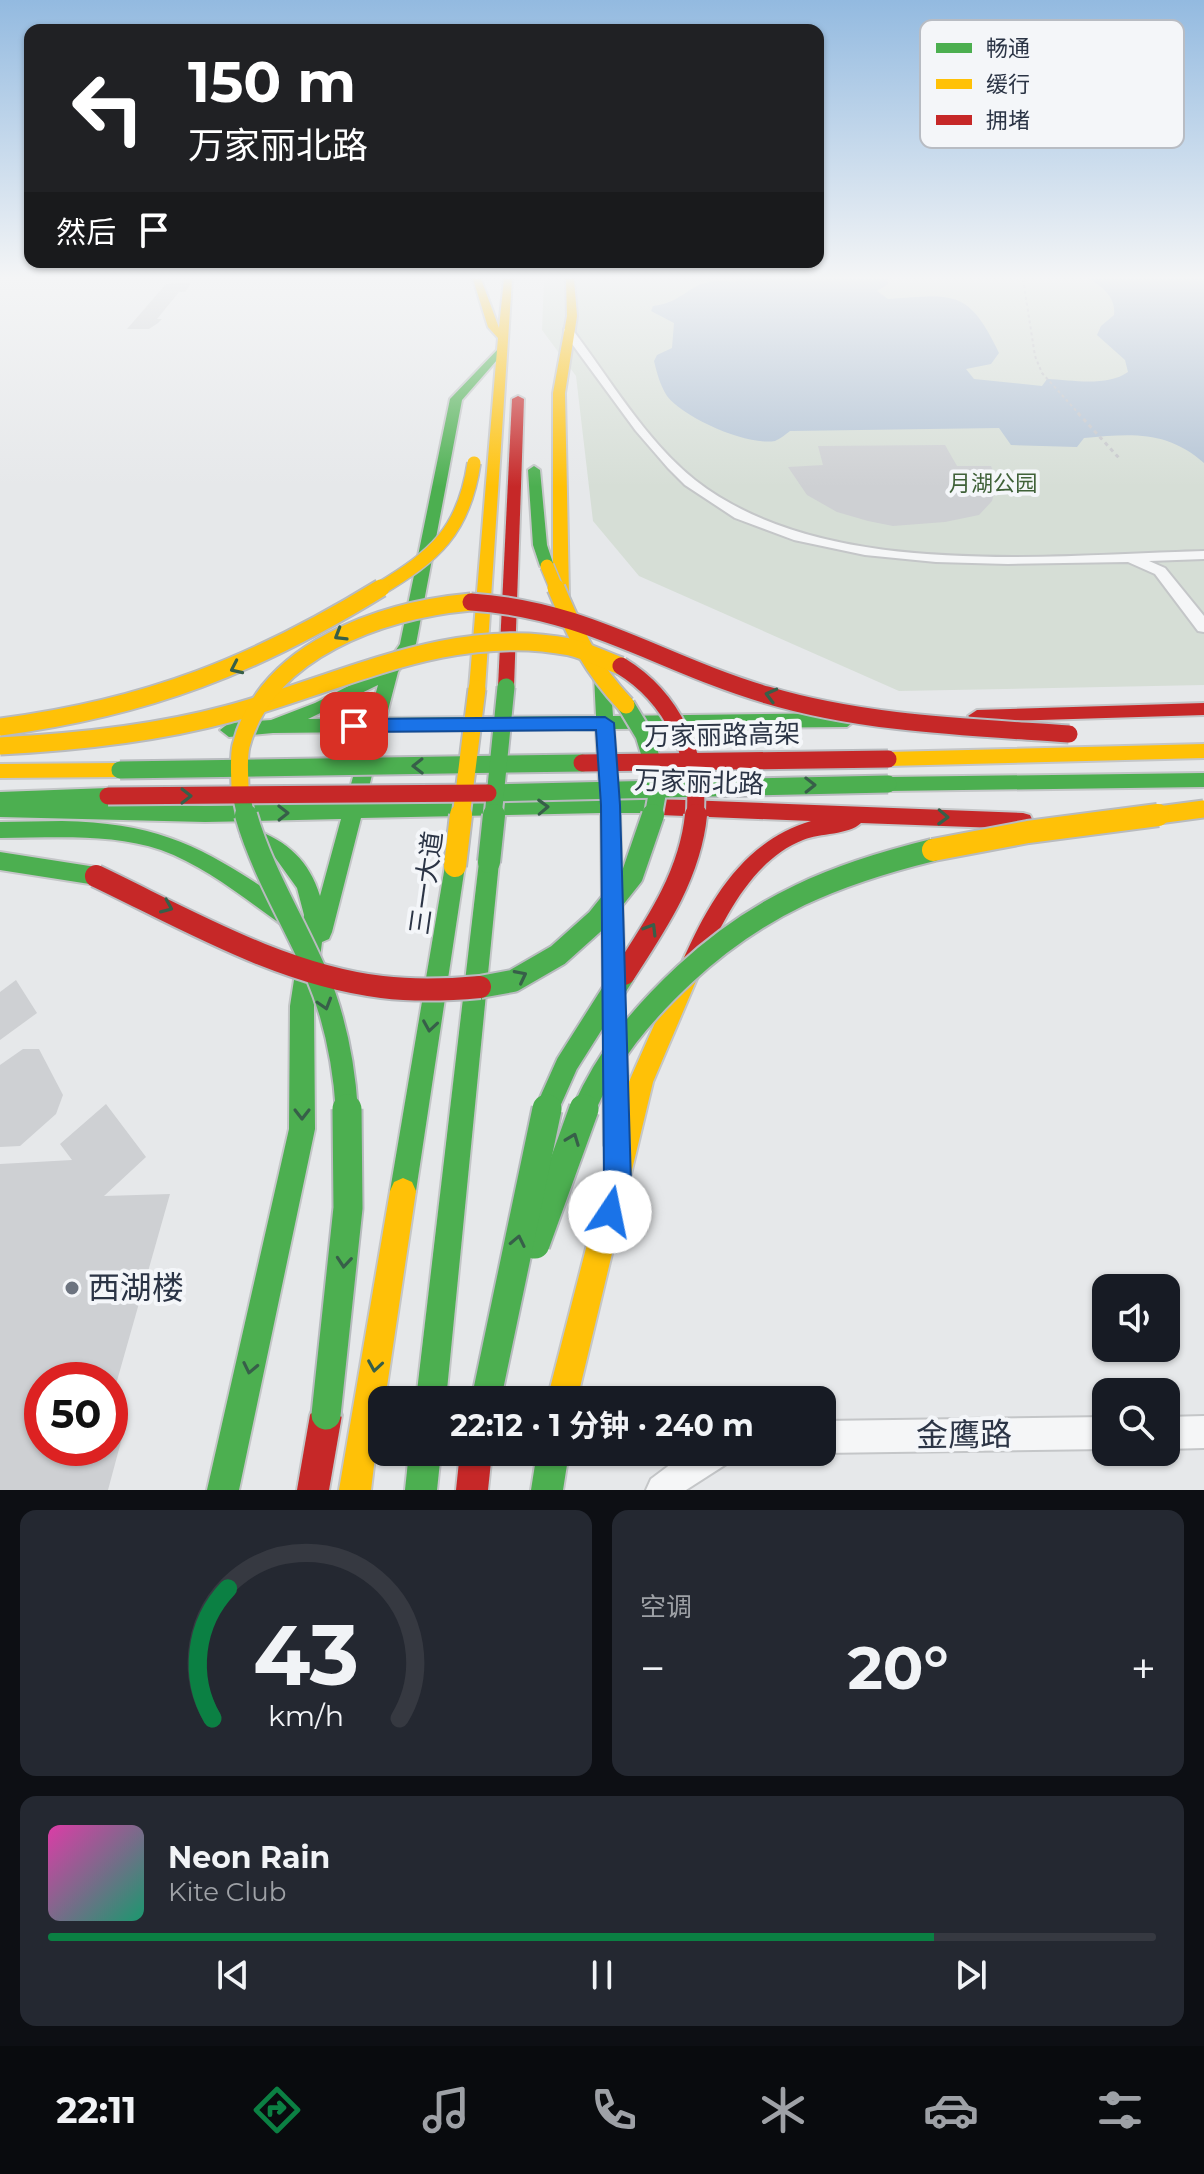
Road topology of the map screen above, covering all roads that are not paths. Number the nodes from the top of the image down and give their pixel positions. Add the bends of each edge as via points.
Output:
1 (497, 349) edge
2 (501, 349) edge
3 (521, 349) edge
4 (565, 349) edge
5 (581, 349) edge
6 (499, 372) junction
7 (519, 397) junction
8 (1204, 555) edge
9 (1162, 563) junction
10 (1204, 627) edge
11 (390, 672) junction
12 (602, 676) junction
13 (1204, 709) edge
14 (692, 722) junction
15 (605, 723) junction
16 (375, 725) junction
17 (273, 726) junction
18 (0, 727) edge
19 (0, 734) edge
20 (1204, 741) edge
21 (0, 746) edge
22 (1204, 751) edge
23 (0, 771) edge
24 (1204, 780) edge
25 (0, 800) edge
26 (610, 805) junction
27 (0, 809) edge
28 (1204, 809) edge
29 (351, 812) junction
30 (205, 814) junction
31 (913, 816) junction
32 (1204, 824) edge
33 (0, 830) edge
34 (0, 861) edge
35 (290, 918) junction
36 (302, 1006) junction
37 (617, 1183) junction
38 (433, 1386) edge
39 (491, 1386) edge
40 (492, 1386) edge
41 (566, 1386) edge
42 (1204, 1432) edge
43 (1092, 1433) edge
44 (1180, 1433) edge
45 (836, 1437) edge
46 (424, 1466) edge
47 (475, 1466) edge
48 (551, 1466) edge
49 (694, 1466) edge
50 (223, 1490) edge
51 (313, 1490) edge
52 (355, 1490) edge
53 (421, 1490) edge
54 (472, 1490) edge
55 (547, 1490) edge
56 (662, 1490) edge

1 - 11 main road via 456,399 408,644
2 - 6 main road, 三一大道
3 - 7 main road
4 - 12 main road via 559,393 561,602 582,651
5 - 9 street via 692,484 765,525 870,553 928,560 1126,556
6 -> 18 main road, bridge via 485,391 469,497 450,535 399,577 303,636 233,670 100,712
6 -> 52 main road, 三一大道, bridge via 477,689 455,866
34 -> 7 main road, bridge via 96,876 290,964 374,987 448,992 513,981 558,955 597,920 632,876 650,830 659,784 644,735 597,674 564,611 540,545 535,472
7 - 38 main road, bridge via 506,687
8 - 9 street
9 - 10 street
11 - 16 main road
11 - 17 main road
12 - 14 main road via 625,695
12 - 15 main road
13 - 14 main road
14 - 15 main road
15 - 16 main road
15 - 26 main road
16 - 17 main road
16 - 29 main road
17 - 19 main road
20 -> 35 main road, bridge via 869,719 769,696 556,616 475,602 412,608 370,619 304,659 279,681 239,746 237,771 247,821
39 -> 21 main road, bridge via 551,1098 671,894 697,829 699,798 686,738 669,707 650,683 621,664 561,646 500,641 392,660 178,728 101,740
22 -> 23 main road, 万家丽路高架, bridge
25 -> 24 main road, 万家丽路高架, bridge
29 -> 26 main road, 万家丽北路
26 - 31 main road, 万家丽北路
26 - 37 main road
27 - 30 main road, 万家丽北路
40 -> 28 main road, bridge via 547,1208 601,1078 629,1029 746,922 885,861 979,840
30 -> 29 main road, 万家丽北路
29 - 36 main road
30 - 36 main road via 281,850 306,884 315,915
31 -> 32 main road, 万家丽北路 via 1159,827
31 - 37 main road via 813,828 761,855 709,924 641,1081
33 - 35 main road via 73,830 149,839 199,860
35 -> 51 main road, bridge via 326,1003 340,1063 348,1142 345,1254
36 -> 50 main road via 302,1129
37 - 41 main road
42 - 44 street
43 - 45 street, 金鹰路
46 - 53 main road
47 - 54 main road
48 - 55 main road
49 - 56 street

